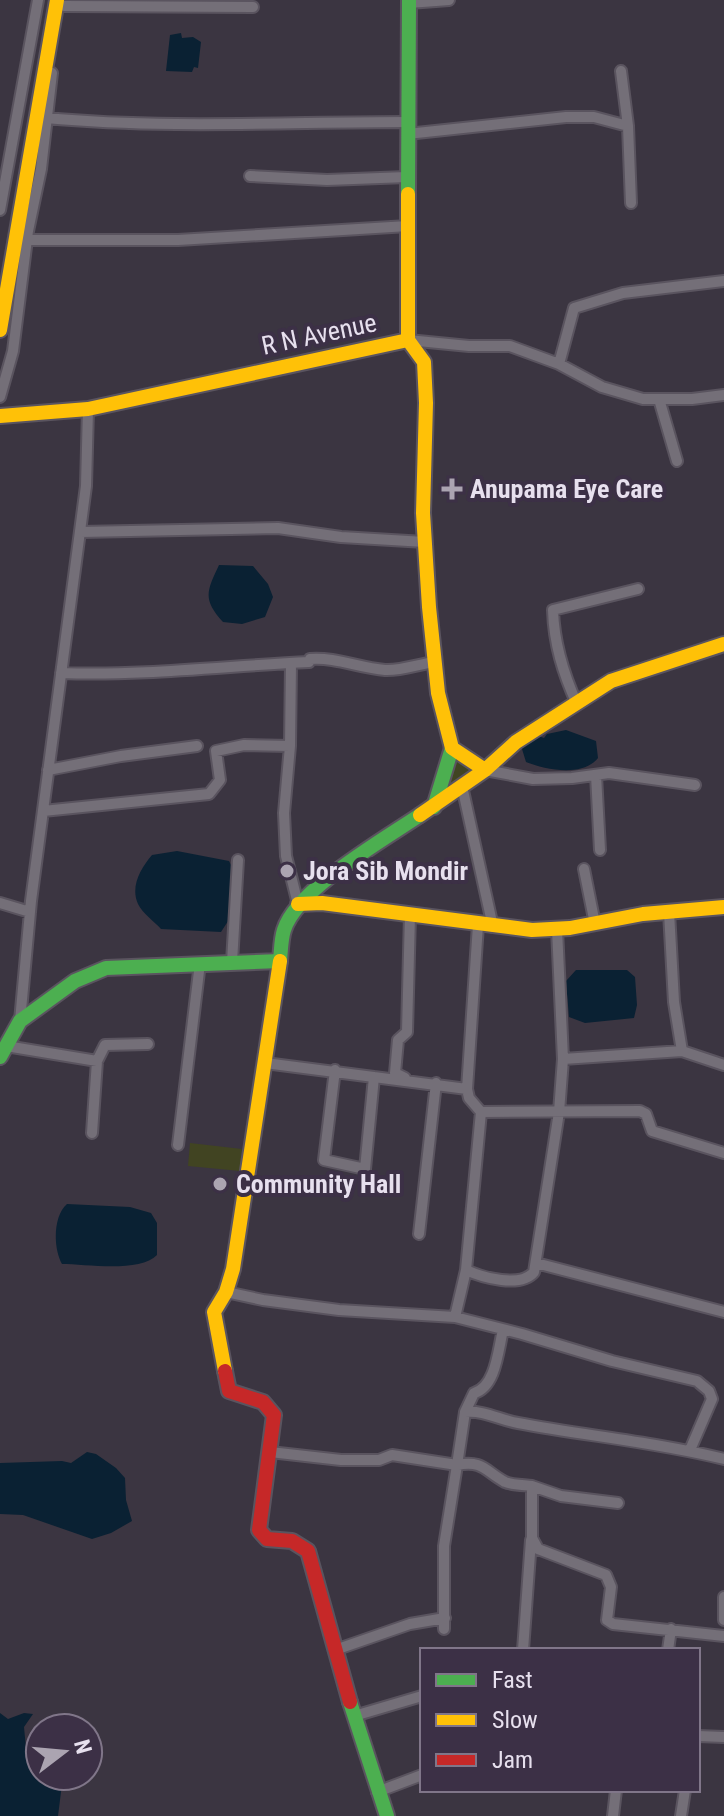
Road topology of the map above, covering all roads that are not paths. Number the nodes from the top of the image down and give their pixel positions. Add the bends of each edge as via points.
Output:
1 (38, 0) edge
2 (449, 0) edge
3 (62, 2) edge
4 (409, 2) edge
5 (253, 7) dead end
6 (621, 71) dead end
7 (46, 118) junction
8 (628, 126) junction
9 (407, 128) junction
10 (250, 176) dead end
11 (407, 177) junction
12 (631, 203) dead end
13 (0, 210) edge
14 (408, 226) junction
15 (27, 240) junction
16 (724, 281) edge
17 (0, 330) edge
18 (408, 340) junction
19 (559, 364) junction
20 (724, 395) edge
21 (0, 397) edge
22 (659, 399) junction
23 (88, 409) junction
24 (0, 416) edge
25 (677, 461) dead end
26 (80, 532) junction
27 (425, 542) junction
28 (638, 589) dead end
29 (724, 644) edge
30 (435, 662) junction
31 (291, 663) junction
32 (61, 673) junction
33 (577, 704) junction
34 (197, 746) dead end
35 (290, 746) junction
36 (452, 748) junction
37 (48, 770) junction
38 (485, 770) junction
39 (596, 775) junction
40 (695, 785) dead end
41 (462, 786) junction
42 (434, 807) junction
43 (43, 811) junction
44 (600, 850) dead end
45 (238, 860) dead end
46 (584, 869) dead end
47 (0, 903) edge
48 (298, 904) junction
49 (724, 907) edge
50 (30, 912) junction
51 (669, 912) junction
52 (410, 914) junction
53 (595, 924) junction
54 (486, 926) junction
55 (557, 929) junction
56 (280, 961) junction
57 (232, 962) junction
58 (200, 963) junction
59 (20, 1021) junction
60 (148, 1044) dead end
61 (682, 1051) junction
62 (3, 1052) edge
63 (563, 1059) junction
64 (97, 1061) junction
65 (265, 1063) junction
66 (724, 1065) edge
67 (335, 1070) junction
68 (374, 1077) junction
69 (407, 1079) junction
70 (436, 1083) junction
71 (467, 1089) junction
72 (481, 1112) junction
73 (559, 1112) junction
74 (92, 1133) dead end
75 (178, 1145) dead end
76 (724, 1153) edge
77 (419, 1234) dead end
78 (536, 1263) junction
79 (466, 1270) junction
80 (226, 1292) junction
81 (724, 1312) edge
82 (455, 1317) junction
83 (503, 1330) junction
84 (465, 1412) junction
85 (690, 1450) junction
86 (270, 1452) junction
87 (724, 1459) edge
88 (457, 1465) junction
89 (532, 1486) junction
90 (618, 1503) dead end
91 (532, 1538) junction
92 (724, 1597) edge
93 (724, 1620) edge
94 (671, 1629) junction
95 (724, 1636) edge
96 (523, 1648) edge
97 (668, 1648) edge
98 (335, 1650) junction
99 (420, 1697) edge
100 (354, 1716) junction
101 (700, 1736) edge
102 (724, 1737) edge
103 (420, 1776) edge
104 (377, 1792) junction
105 (616, 1792) edge
106 (685, 1792) edge
107 (387, 1816) edge
108 (613, 1816) edge
109 (681, 1816) edge

1 - 13 street
2 - 4 street
3 - 5 street
3 - 7 street
3 - 17 street
4 - 9 street, R N Avenue
6 - 8 street
7 - 9 street via 118,125
7 - 15 street
8 - 9 street via 594,117 566,117
8 - 12 street
9 - 11 street, R N Avenue
10 - 11 street
11 - 14 street, R N Avenue
14 - 15 street via 178,240
14 - 18 street, R N Avenue
15 - 21 street via 13,351
16 - 19 street via 623,293 574,308
18 - 19 street via 510,346
18 - 23 street, R N Avenue
18 - 27 street via 424,362
19 - 22 street via 602,387
20 - 22 street
22 - 25 street
23 - 24 street, R N Avenue
23 - 26 street
26 - 27 street via 278,528
26 - 32 street
27 - 30 street
28 - 33 street via 553,610 560,667
29 - 33 street via 611,681
30 - 31 street via 388,670 330,657
30 - 36 street
31 - 32 street
31 - 35 street
32 - 37 street
33 - 38 street via 516,742
34 - 37 street
35 - 43 street via 244,745 216,751 220,780 209,794
35 - 48 street via 286,856
36 - 38 street
36 - 42 street
37 - 43 street
38 - 39 street via 533,779
38 - 41 street
39 - 40 street
39 - 44 street
41 - 42 street
41 - 54 street
42 - 48 street
43 - 50 street
45 - 57 street
46 - 53 street
47 - 50 street
48 - 52 street
48 - 56 street via 284,930
49 - 51 street
50 - 59 street
51 - 53 street
51 - 61 street
52 - 54 street
52 - 69 street via 407,1032 398,1040 395,1073
53 - 55 street
54 - 55 street
54 - 71 street
55 - 63 street
56 - 57 street
56 - 65 street
57 - 58 street
58 - 59 street via 106,968 75,981
58 - 75 street
59 - 62 street
60 - 64 street via 105,1045
61 - 63 street
61 - 66 street
62 - 64 street
63 - 73 street
64 - 74 street
65 - 67 street
65 - 80 street via 241,1228
67 - 68 street
67 - 68 street via 324,1160 365,1169
68 - 69 street
69 - 70 street
70 - 71 street
70 - 77 street
71 - 72 street
72 - 73 street
72 - 79 street
73 - 76 street via 640,1111 652,1131
73 - 78 street
78 - 79 street via 524,1280
78 - 81 street
79 - 82 street
80 - 82 street via 339,1310
80 - 86 street via 214,1312 228,1386 233,1394 271,1407
82 - 83 street
83 - 84 street via 490,1381 474,1393
83 - 85 street via 697,1381 712,1399
84 - 85 street
84 - 88 street
85 - 87 street
86 - 88 street via 341,1460 392,1455
86 - 98 street via 259,1530 267,1539 292,1541 308,1551
88 - 89 street via 471,1462 506,1482
88 - 98 street via 444,1546 445,1624 410,1624
89 - 90 street via 561,1496
89 - 91 street
91 - 94 street via 538,1549 606,1575 611,1587 607,1620 613,1624
91 - 96 street
92 - 93 street
94 - 95 street
94 - 97 street
98 - 100 street
99 - 100 street
100 - 104 street
101 - 102 street
103 - 104 street
104 - 107 street
105 - 108 street
106 - 109 street

